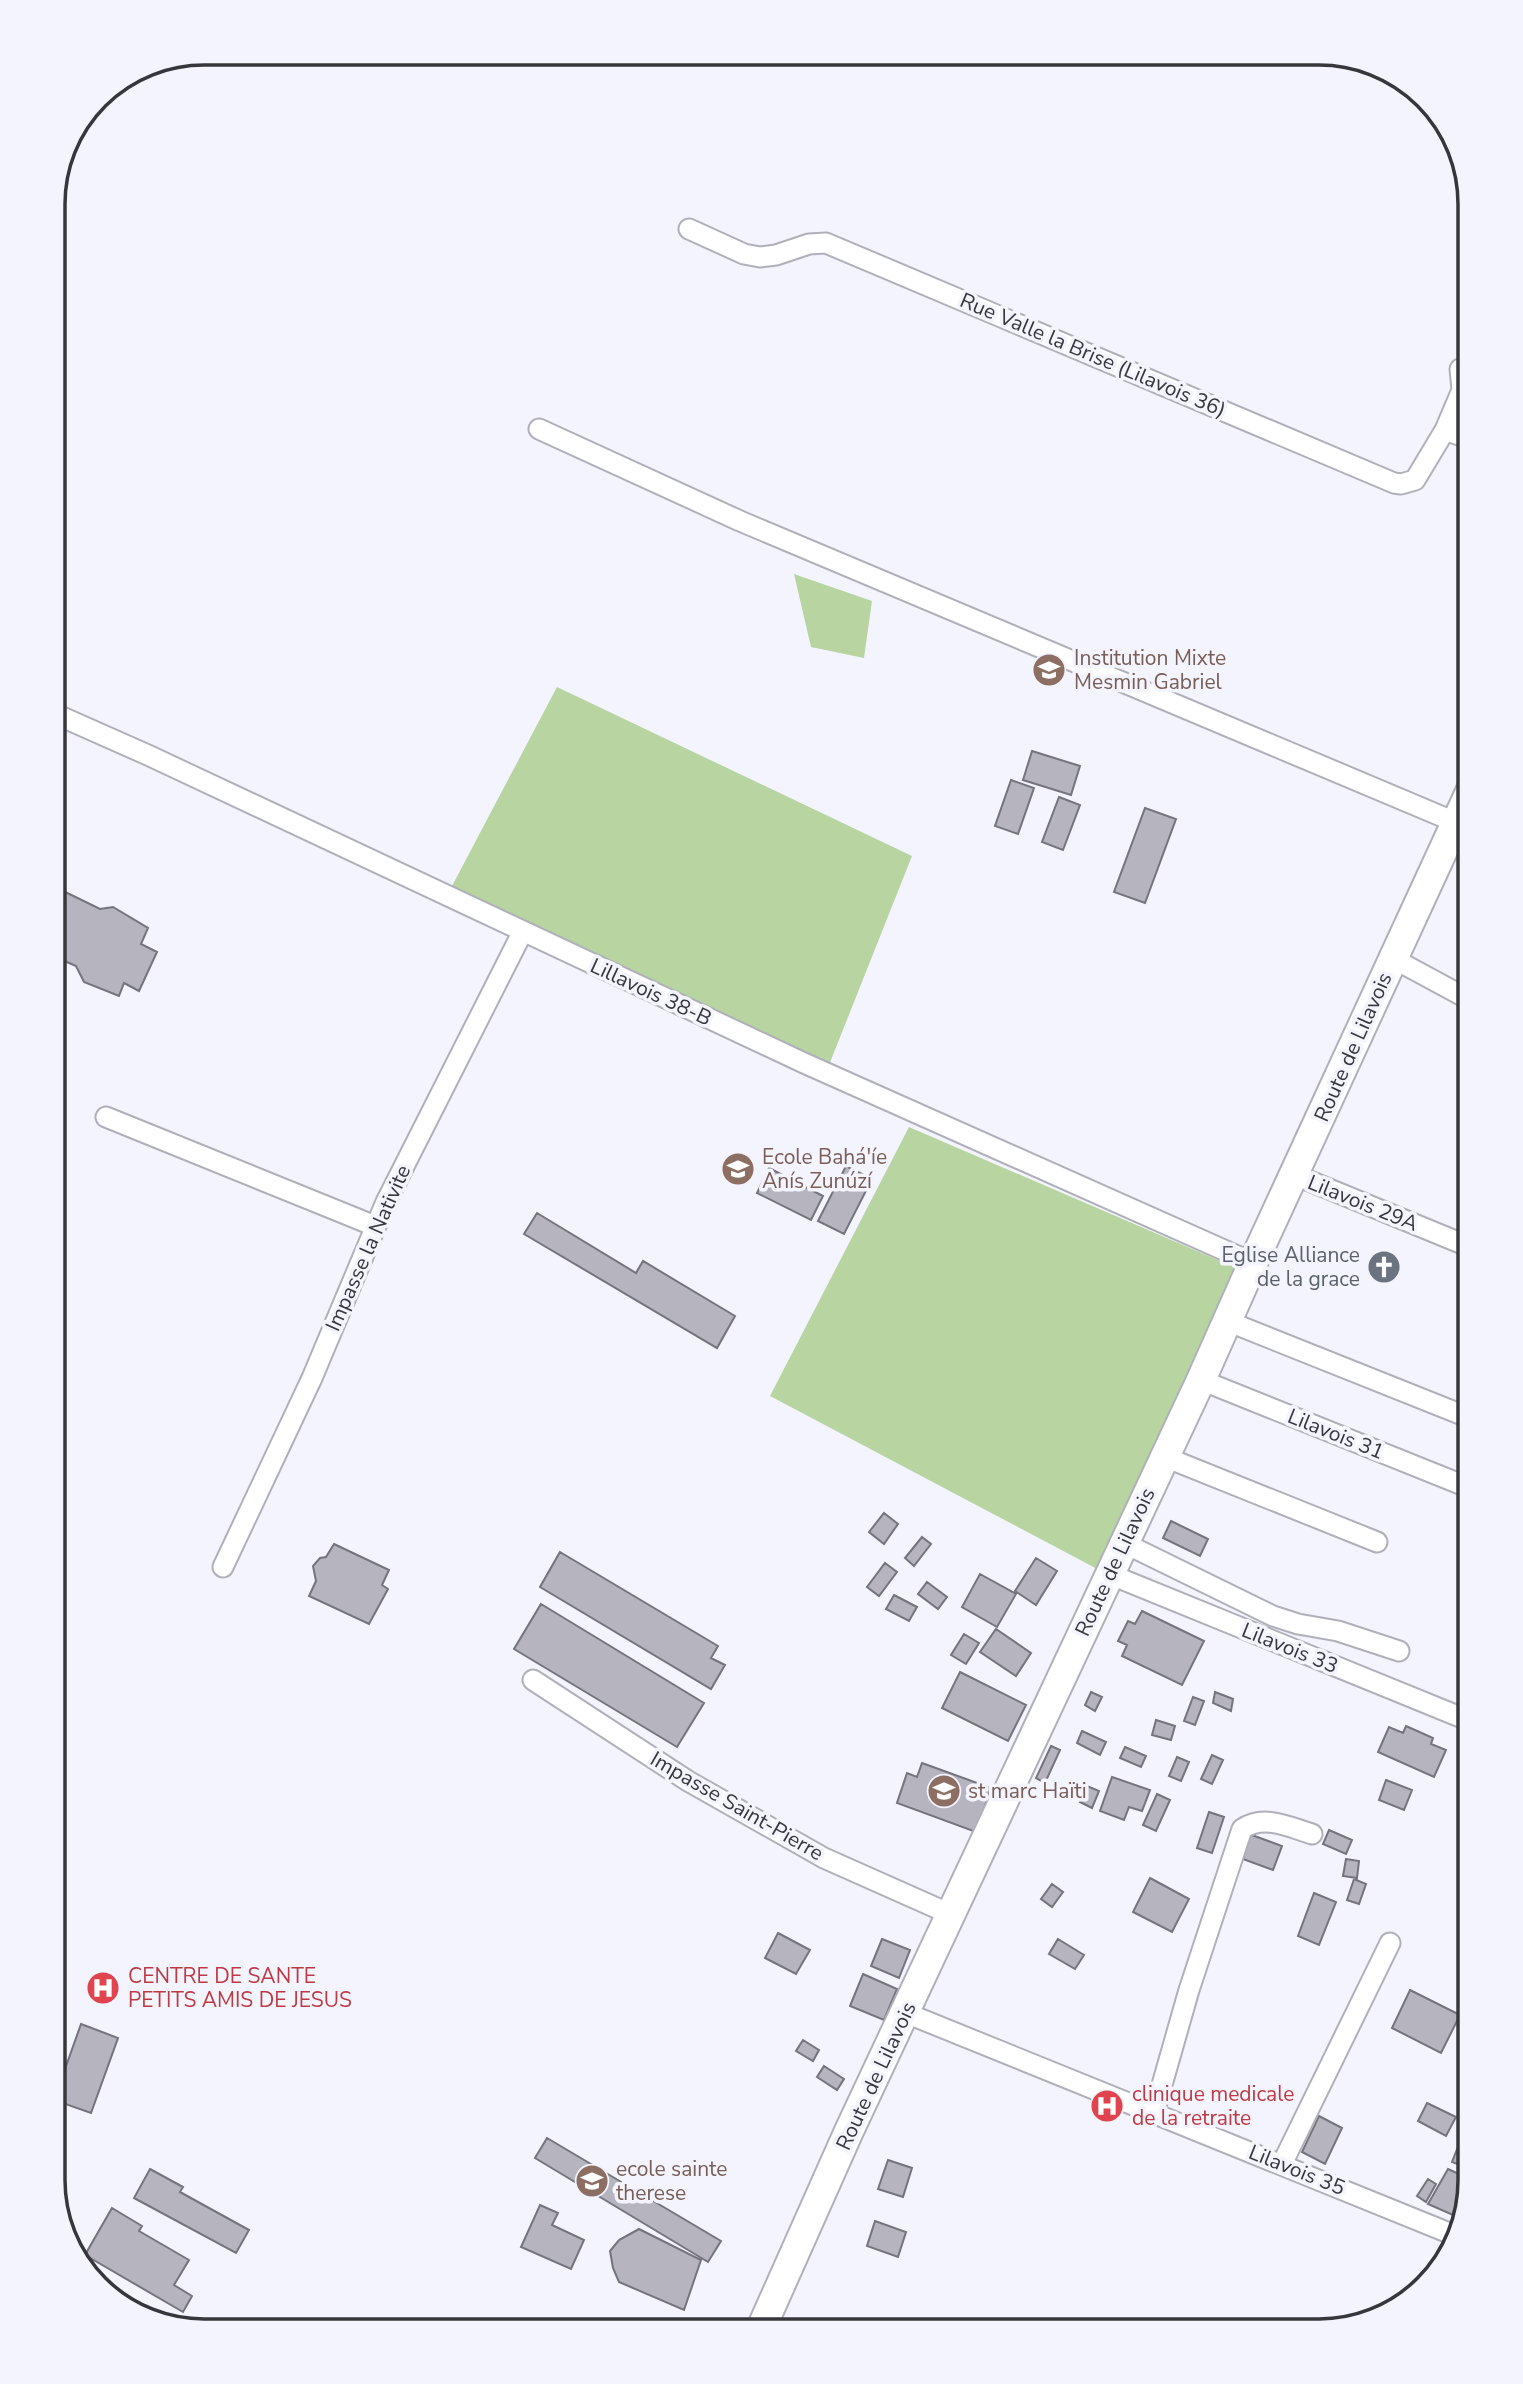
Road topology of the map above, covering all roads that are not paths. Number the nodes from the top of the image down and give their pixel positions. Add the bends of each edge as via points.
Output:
1 (689, 229) dead end
2 (1458, 399) edge
3 (539, 429) dead end
4 (1445, 430) junction
5 (1458, 434) edge
6 (65, 718) edge
7 (1458, 809) edge
8 (1458, 824) edge
9 (522, 933) junction
10 (1394, 959) junction
11 (1458, 993) edge
12 (106, 1117) dead end
13 (1295, 1175) junction
14 (375, 1226) junction
15 (1458, 1242) edge
16 (1253, 1263) junction
17 (1227, 1321) junction
18 (1201, 1380) junction
19 (1458, 1413) edge
20 (1165, 1457) junction
21 (1458, 1483) edge
22 (1377, 1542) dead end
23 (1124, 1543) junction
24 (223, 1567) dead end
25 (1109, 1574) junction
26 (1399, 1651) dead end
27 (533, 1680) dead end
28 (1458, 1716) edge
29 (1312, 1834) dead end
30 (950, 1914) junction
31 (1390, 1943) dead end
32 (906, 2013) junction
33 (1154, 2113) junction
34 (1282, 2164) junction
35 (1448, 2232) edge
36 (765, 2319) edge

1 - 4 street, Rue Valle la Brise (Lilavois 36) via 760,257 826,243 1394,483 1415,480
2 - 4 street
3 - 7 street via 740,521
4 - 5 street
6 - 9 street, Lillavois 38-B
8 - 10 main road, Route de Lilavois
9 - 14 street, Impasse la Nativite
9 - 16 street, Lillavois 38-B
10 - 11 street
10 - 13 main road, Route de Lilavois
12 - 14 street
13 - 15 street, Lilavois 29A
13 - 16 main road, Route de Lilavois
14 - 24 street, Impasse la Nativite via 312,1378
16 - 17 main road, Route de Lilavois
17 - 18 main road, Route de Lilavois
17 - 19 street
18 - 20 main road, Route de Lilavois
18 - 21 street, Lilavois 31
20 - 22 street
20 - 23 main road, Route de Lilavois
23 - 25 main road, Route de Lilavois
23 - 26 street via 1273,1616
25 - 28 street, Lilavois 33
25 - 30 main road, Route de Lilavois
27 - 30 street, Impasse Saint-Pierre via 688,1781 824,1858
29 - 33 street via 1265,1821 1253,1821 1242,1829
30 - 32 main road, Route de Lilavois
31 - 34 street
32 - 33 street, Lilavois 35
32 - 36 main road, Route de Lilavois
33 - 34 street, Lilavois 35
34 - 35 street, Lilavois 35

